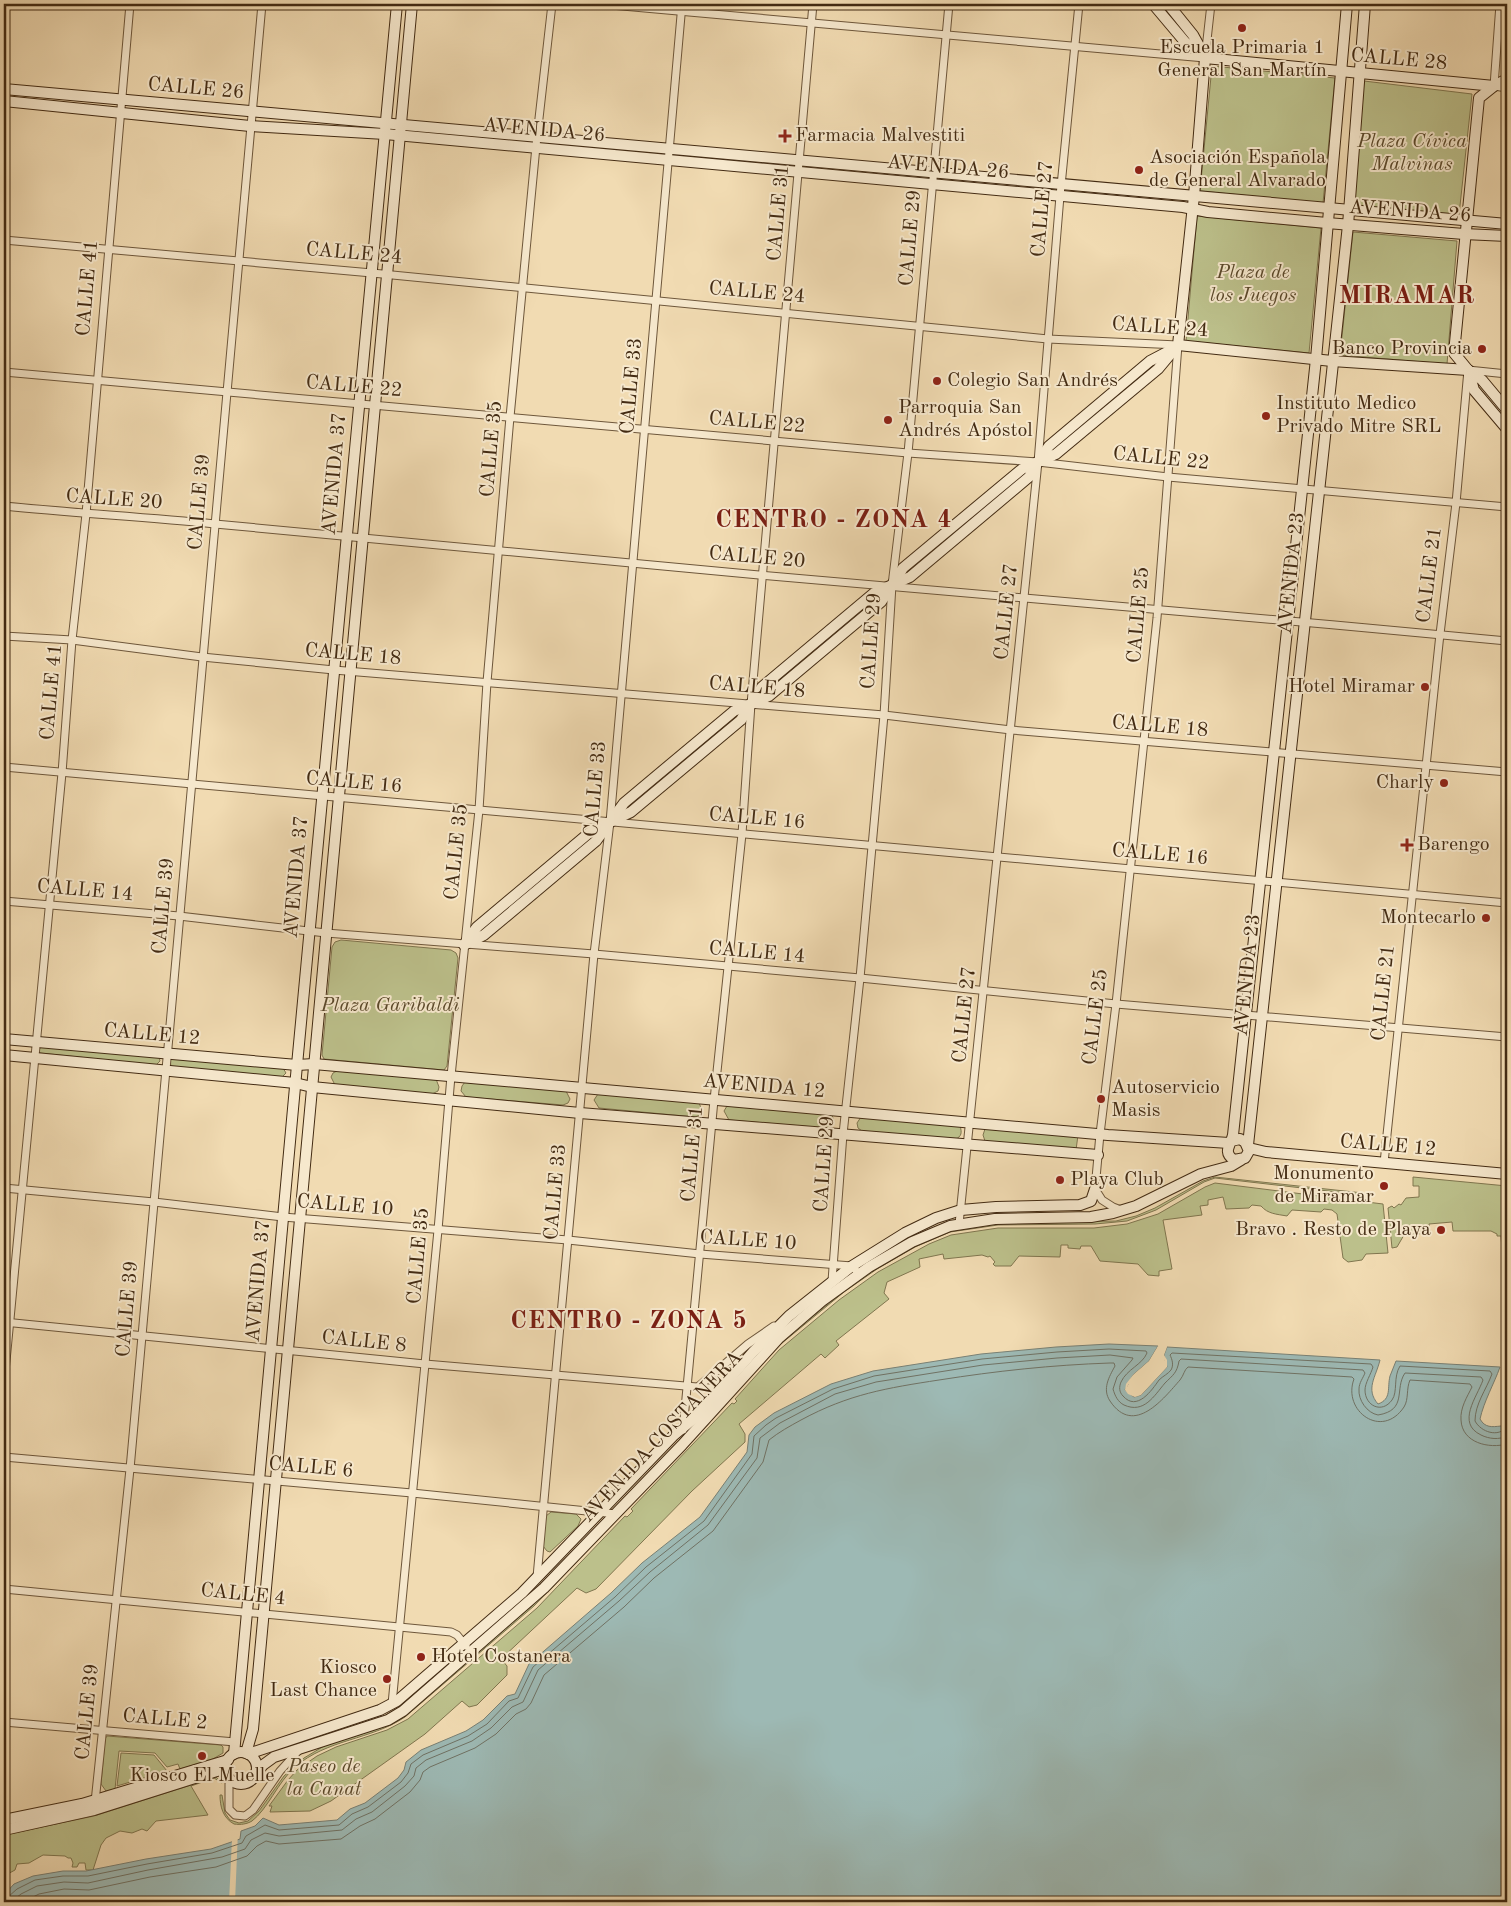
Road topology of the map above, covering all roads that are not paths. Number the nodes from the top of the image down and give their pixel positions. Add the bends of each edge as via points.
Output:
1 (130, 4) edge
2 (262, 4) edge
3 (397, 4) edge
4 (412, 4) edge
5 (552, 4) edge
6 (600, 4) edge
7 (814, 4) edge
8 (949, 4) edge
9 (1080, 4) edge
10 (1153, 4) edge
11 (1168, 4) edge
12 (1211, 4) edge
13 (1347, 4) edge
14 (1365, 4) edge
15 (1500, 4) edge
16 (681, 7) edge
17 (812, 22) junction
18 (946, 34) junction
19 (1075, 46) junction
20 (1205, 58) junction
21 (1507, 71) edge
22 (1341, 72) junction
23 (1359, 73) junction
24 (1507, 79) edge
25 (1466, 84) junction
26 (1494, 86) junction
27 (1507, 88) edge
28 (4, 89) edge
29 (1479, 98) junction
30 (122, 100) junction
31 (4, 101) edge
32 (121, 112) junction
33 (252, 112) junction
34 (386, 123) junction
35 (401, 124) junction
36 (250, 126) junction
37 (385, 134) junction
38 (400, 135) junction
39 (537, 136) junction
40 (536, 148) junction
41 (669, 148) junction
42 (668, 160) junction
43 (800, 160) junction
44 (799, 172) junction
45 (933, 172) junction
46 (932, 184) junction
47 (1061, 184) junction
48 (1060, 196) junction
49 (1194, 196) junction
50 (1328, 208) junction
51 (1192, 209) junction
52 (1345, 209) junction
53 (1466, 220) junction
54 (1327, 223) junction
55 (1507, 224) edge
56 (1348, 225) junction
57 (1464, 234) junction
58 (1507, 236) edge
59 (4, 240) edge
60 (108, 249) junction
61 (238, 262) junction
62 (372, 273) junction
63 (387, 274) junction
64 (523, 288) junction
65 (656, 300) junction
66 (786, 313) junction
67 (919, 326) junction
68 (1048, 339) junction
69 (1178, 346) junction
70 (1316, 359) junction
71 (1332, 361) junction
72 (1468, 370) junction
73 (4, 372) edge
74 (1507, 374) edge
75 (96, 379) junction
76 (226, 391) junction
77 (359, 404) junction
78 (375, 405) junction
79 (1507, 410) edge
80 (510, 417) junction
81 (644, 429) junction
82 (1507, 429) edge
83 (774, 441) junction
84 (908, 453) junction
85 (1038, 462) junction
86 (1168, 477) junction
87 (1302, 488) junction
88 (1318, 490) junction
89 (1456, 504) junction
90 (4, 506) edge
91 (1507, 507) edge
92 (86, 514) junction
93 (214, 523) junction
94 (347, 537) junction
95 (362, 538) junction
96 (499, 551) junction
97 (632, 563) junction
98 (762, 575) junction
99 (892, 585) junction
100 (1024, 598) junction
101 (1157, 610) junction
102 (1288, 620) junction
103 (1304, 621) junction
104 (1440, 634) junction
105 (4, 636) edge
106 (72, 640) junction
107 (1507, 641) edge
108 (202, 657) junction
109 (334, 670) junction
110 (350, 671) junction
111 (487, 682) junction
112 (621, 693) junction
113 (751, 704) junction
114 (884, 715) junction
115 (1011, 730) junction
116 (1143, 742) junction
117 (1274, 753) junction
118 (1290, 754) junction
119 (1426, 765) junction
120 (4, 767) edge
121 (62, 772) junction
122 (1507, 772) edge
123 (193, 784) junction
124 (322, 796) junction
125 (338, 798) junction
126 (479, 810) junction
127 (610, 822) junction
128 (742, 834) junction
129 (872, 846) junction
130 (998, 857) junction
131 (1130, 869) junction
132 (1260, 880) junction
133 (1276, 882) junction
134 (1412, 894) junction
135 (4, 901) edge
136 (1507, 903) edge
137 (48, 904) junction
138 (179, 916) junction
139 (309, 932) junction
140 (326, 933) junction
141 (464, 944) junction
142 (594, 954) junction
143 (728, 966) junction
144 (860, 978) junction
145 (984, 991) junction
146 (1116, 1004) junction
147 (1246, 1015) junction
148 (1262, 1016) junction
149 (1398, 1028) junction
150 (1507, 1037) edge
151 (4, 1039) edge
152 (35, 1042) junction
153 (167, 1054) junction
154 (4, 1055) edge
155 (34, 1058) junction
156 (314, 1064) junction
157 (297, 1065) junction
158 (166, 1070) junction
159 (451, 1076) junction
160 (295, 1082) junction
161 (312, 1087) junction
162 (582, 1089) junction
163 (449, 1099) junction
164 (714, 1100) junction
165 (845, 1112) junction
166 (580, 1113) junction
167 (970, 1123) junction
168 (712, 1124) junction
169 (843, 1134) junction
170 (1100, 1134) junction
171 (1230, 1142) junction
172 (968, 1145) junction
173 (1248, 1146) junction
174 (1266, 1152) junction
175 (1098, 1155) junction
176 (1243, 1159) junction
177 (1384, 1163) junction
178 (1507, 1174) edge
179 (4, 1188) edge
180 (1095, 1188) junction
181 (21, 1190) junction
182 (154, 1202) junction
183 (961, 1210) junction
184 (1125, 1210) junction
185 (283, 1217) junction
186 (300, 1218) junction
187 (959, 1224) junction
188 (438, 1230) junction
189 (568, 1240) junction
190 (700, 1254) junction
191 (834, 1264) junction
192 (855, 1270) junction
193 (832, 1281) junction
194 (788, 1316) junction
195 (6, 1322) edge
196 (142, 1336) junction
197 (271, 1348) junction
198 (288, 1350) junction
199 (425, 1364) junction
200 (556, 1374) junction
201 (4, 1382) edge
202 (688, 1386) junction
203 (698, 1387) junction
204 (721, 1389) junction
205 (683, 1429) junction
206 (686, 1441) junction
207 (4, 1457) edge
208 (130, 1469) junction
209 (259, 1480) junction
210 (275, 1481) junction
211 (412, 1493) junction
212 (543, 1506) junction
213 (600, 1512) junction
214 (616, 1514) junction
215 (537, 1577) junction
216 (4, 1589) edge
217 (116, 1598) junction
218 (246, 1612) junction
219 (263, 1613) junction
220 (399, 1626) junction
221 (464, 1643) junction
222 (471, 1652) junction
223 (392, 1704) junction
224 (4, 1722) edge
225 (102, 1731) junction
226 (235, 1742) junction
227 (302, 1748) junction
228 (247, 1754) junction
229 (231, 1757) junction
230 (256, 1774) junction
231 (228, 1776) junction
232 (95, 1805) junction
233 (4, 1820) edge
234 (4, 1830) edge

1 - 30 street, CALLE 41
2 - 33 street, CALLE 39
3 - 34 main road, AVENIDA 37
4 - 35 main road, AVENIDA 37
5 - 39 street, CALLE 35
6 - 16 street, CALLE 28
7 - 17 street, CALLE 31
8 - 18 street, CALLE 29
9 - 19 street, CALLE 27
10 - 20 main road via 1185,42
11 - 20 main road via 1194,35
12 - 20 street, CALLE 25
13 - 22 main road, AVENIDA 23
14 - 23 main road, AVENIDA 23
15 - 26 street
16 - 17 street, CALLE 28
16 - 41 street, CALLE 33
17 - 18 street, CALLE 28
17 - 43 street, CALLE 31
18 - 19 street, CALLE 28
18 - 45 street, CALLE 29
19 - 20 street, CALLE 28
19 - 47 street, CALLE 27
20 - 22 main road, CALLE 28
20 - 49 main road, CALLE 25
21 - 26 main road
22 - 23 main road, CALLE 28
22 - 50 main road, AVENIDA 23
23 - 25 main road, CALLE 28
23 - 52 main road, AVENIDA 23
24 - 26 main road
25 - 26 main road, CALLE 28
25 - 29 main road
26 - 27 street, CALLE 28
26 - 29 main road
28 - 30 main road, CALLE 26
29 - 53 main road
30 - 32 street, CALLE 41
30 - 33 main road, CALLE 26
31 - 32 main road, CALLE 26
32 - 36 main road, CALLE 26
32 - 60 street, CALLE 41
33 - 34 main road, CALLE 26
33 - 36 street, CALLE 39
34 - 35 main road, AVENIDA 26
34 - 37 main road, AVENIDA 37
35 - 38 main road, AVENIDA 37
35 - 39 main road, AVENIDA 26
36 - 37 main road, CALLE 26
36 - 61 street, CALLE 39
37 - 38 main road, AVENIDA 26
37 - 62 main road, AVENIDA 37
38 - 40 main road, AVENIDA 26
38 - 63 main road, AVENIDA 37
39 - 40 street, CALLE 35
39 - 41 main road, AVENIDA 26
40 - 42 main road, AVENIDA 26
40 - 64 street, CALLE 35
41 - 42 street, CALLE 33
41 - 43 main road, AVENIDA 26
42 - 44 main road, AVENIDA 26
42 - 65 street, CALLE 33
43 - 44 street, CALLE 31
43 - 45 main road, AVENIDA 26
44 - 46 main road, AVENIDA 26
44 - 66 street, CALLE 31
45 - 46 street, CALLE 29
45 - 47 main road, AVENIDA 26
46 - 48 main road, AVENIDA 26
46 - 67 street, CALLE 29
47 - 48 street, CALLE 27
47 - 49 main road, AVENIDA 26
48 - 51 main road, AVENIDA 26
48 - 68 street, CALLE 27
49 - 50 main road, AVENIDA 26
49 - 51 main road, CALLE 25
50 - 52 main road, AVENIDA 26
50 - 54 main road, AVENIDA 23
51 - 54 main road, AVENIDA 26
51 - 69 main road, CALLE 25
52 - 53 main road, AVENIDA 26
52 - 56 main road, AVENIDA 23
53 - 55 main road, AVENIDA 26
53 - 57 main road
54 - 56 main road, AVENIDA 26
54 - 70 main road, AVENIDA 23
56 - 57 main road, AVENIDA 26
56 - 71 main road, AVENIDA 23
57 - 58 main road, AVENIDA 26
57 - 72 main road via 1454,353
59 - 60 street, CALLE 24
60 - 61 street, CALLE 24
60 - 75 street, CALLE 41
61 - 62 street, CALLE 24
61 - 76 street, CALLE 39
62 - 63 street, CALLE 24
62 - 77 main road, AVENIDA 37
63 - 64 street, CALLE 24
63 - 78 main road, AVENIDA 37
64 - 65 street, CALLE 24
64 - 80 street, CALLE 35
65 - 66 street, CALLE 24
65 - 81 street, CALLE 33
66 - 67 street, CALLE 24
66 - 83 street, CALLE 31
67 - 68 street, CALLE 24
67 - 84 street, CALLE 29
68 - 69 street, CALLE 24
68 - 85 street, CALLE 27
69 - 70 main road, CALLE 24
69 - 85 main road via 1150,361 1049,446
69 - 86 street, CALLE 25
70 - 71 main road, CALLE 24
70 - 87 main road, AVENIDA 23
71 - 72 main road, CALLE 24
71 - 88 main road, AVENIDA 23
72 - 74 street, CALLE 24
72 - 79 main road via 1482,380
72 - 82 main road via 1474,390
72 - 89 street, CALLE 21
73 - 75 street, CALLE 22
75 - 76 street, CALLE 22
75 - 92 street, CALLE 41
76 - 77 street, CALLE 22
76 - 93 street, CALLE 39
77 - 78 street, CALLE 22
77 - 94 main road, AVENIDA 37
78 - 80 street, CALLE 22
78 - 95 main road, AVENIDA 37
80 - 81 street, CALLE 22
80 - 96 street, CALLE 35
81 - 83 street, CALLE 22
81 - 97 street, CALLE 33
83 - 84 street, CALLE 22
83 - 98 street, CALLE 31
84 - 85 street, CALLE 22
84 - 99 street, CALLE 29
85 - 86 street, CALLE 22
85 - 99 main road via 1022,469 903,568
85 - 100 street, CALLE 27
86 - 87 street, CALLE 22
86 - 101 street, CALLE 25
87 - 88 street, CALLE 22
87 - 102 main road, AVENIDA 23
88 - 89 street, CALLE 22
88 - 103 main road, AVENIDA 23
89 - 91 street, CALLE 22
89 - 104 street, CALLE 21
90 - 92 street, CALLE 20
92 - 93 street, CALLE 20
92 - 106 street, CALLE 41
93 - 94 street, CALLE 20
93 - 108 street, CALLE 39
94 - 95 street, CALLE 20
94 - 109 main road, AVENIDA 37
95 - 96 street, CALLE 20
95 - 110 main road, AVENIDA 37
96 - 97 street, CALLE 20
96 - 111 street, CALLE 35
97 - 98 street, CALLE 20
97 - 112 street, CALLE 33
98 - 99 street, CALLE 20
98 - 113 street, CALLE 31
99 - 100 street, CALLE 20
99 - 113 main road via 874,593 762,687
99 - 114 street, CALLE 29
100 - 101 street, CALLE 20
100 - 115 street, CALLE 27
101 - 102 street, CALLE 20
101 - 116 street, CALLE 25
102 - 103 street, CALLE 20
102 - 117 main road, AVENIDA 23
103 - 104 street, CALLE 20
103 - 118 main road, AVENIDA 23
104 - 107 street, CALLE 20
104 - 119 street, CALLE 21
105 - 106 street, CALLE 18
106 - 108 street, CALLE 18
106 - 121 street, CALLE 41
108 - 109 street, CALLE 18
108 - 123 street, CALLE 39
109 - 110 street, CALLE 18
109 - 124 main road, AVENIDA 37
110 - 111 street, CALLE 18
110 - 125 main road, AVENIDA 37
111 - 112 street, CALLE 18
111 - 126 street, CALLE 35
112 - 113 street, CALLE 18
112 - 127 street, CALLE 33
113 - 114 street, CALLE 18
113 - 127 main road via 734,711 624,803
113 - 128 street, CALLE 31
114 - 115 street, CALLE 18
114 - 129 street, CALLE 29
115 - 116 street, CALLE 18
115 - 130 street, CALLE 27
116 - 117 street, CALLE 18
116 - 131 street, CALLE 25
117 - 118 street, CALLE 18
117 - 132 main road, AVENIDA 23
118 - 119 street, CALLE 18
118 - 133 main road, AVENIDA 23
119 - 122 street, CALLE 18
119 - 134 street, CALLE 21
120 - 121 street, CALLE 16
121 - 123 street, CALLE 16
121 - 137 street, CALLE 41
123 - 124 street, CALLE 16
123 - 138 street, CALLE 39
124 - 125 street, CALLE 16
124 - 139 main road, AVENIDA 37
125 - 126 street, CALLE 16
125 - 140 main road, AVENIDA 37
126 - 127 street, CALLE 16
126 - 141 street, CALLE 35
127 - 128 street, CALLE 16
127 - 141 main road via 589,833 484,920
127 - 142 street, CALLE 33
128 - 129 street, CALLE 16
128 - 143 street, CALLE 31
129 - 130 street, CALLE 16
129 - 144 street, CALLE 29
130 - 131 street, CALLE 16
130 - 145 street, CALLE 27
131 - 132 street, CALLE 16
131 - 146 street, CALLE 25
132 - 133 street, CALLE 16
132 - 147 main road, AVENIDA 23
133 - 134 street, CALLE 16
133 - 148 main road, AVENIDA 23
134 - 136 street, CALLE 16
134 - 149 street, CALLE 21
135 - 137 street, CALLE 14
137 - 138 street, CALLE 14
137 - 152 street, CALLE 41
138 - 139 street, CALLE 14
138 - 153 street, CALLE 39
139 - 140 street, CALLE 14
139 - 157 main road, AVENIDA 37
140 - 141 street, CALLE 14
140 - 156 main road, AVENIDA 37
141 - 142 street, CALLE 14
141 - 159 street, CALLE 35
142 - 143 street, CALLE 14
142 - 162 street, CALLE 33
143 - 144 street, CALLE 14
143 - 164 street, CALLE 31
144 - 145 street, CALLE 14
144 - 165 street, CALLE 29
145 - 146 street, CALLE 14
145 - 167 street, CALLE 27
146 - 147 street, CALLE 14
146 - 170 street, CALLE 25
147 - 148 street, CALLE 14
147 - 171 main road, AVENIDA 23
148 - 149 street, CALLE 14
148 - 173 main road, AVENIDA 23
149 - 150 street, CALLE 14
149 - 177 street, CALLE 21
151 - 152 main road, CALLE 12
152 - 153 main road, CALLE 12
152 - 155 street, CALLE 41
153 - 157 main road, CALLE 12
153 - 158 street, CALLE 39
154 - 155 main road, CALLE 12
155 - 158 main road, CALLE 12
155 - 181 street, CALLE 41
156 - 157 main road, AVENIDA 12
156 - 159 main road, AVENIDA 12
156 - 161 main road, AVENIDA 37
157 - 160 main road, AVENIDA 37
158 - 160 main road, CALLE 12
158 - 182 street, CALLE 39
159 - 162 main road, AVENIDA 12
159 - 163 street, CALLE 35
160 - 161 main road, AVENIDA 12
160 - 185 main road, AVENIDA 37
161 - 163 main road, AVENIDA 12
161 - 186 main road, AVENIDA 37
162 - 164 main road, AVENIDA 12
162 - 166 street, CALLE 33
163 - 166 main road, AVENIDA 12
163 - 188 street, CALLE 35
164 - 165 main road, AVENIDA 12
164 - 168 street, CALLE 31
165 - 167 main road, AVENIDA 12
165 - 169 street, CALLE 29
166 - 168 main road, AVENIDA 12
166 - 189 street, CALLE 33
167 - 170 main road, AVENIDA 12
167 - 172 street, CALLE 27
168 - 169 main road, AVENIDA 12
168 - 190 street, CALLE 31
169 - 172 main road, AVENIDA 12
169 - 191 street, CALLE 29
170 - 171 main road, AVENIDA 12
170 - 175 street, CALLE 25
171 - 173 main road via 1240,1139
171 - 176 main road via 1229,1156 1234,1160
172 - 175 main road, AVENIDA 12
172 - 183 street, CALLE 27
173 - 174 main road, CALLE 12
173 - 176 main road via 1248,1154
174 - 176 main road, CALLE 12
174 - 177 main road, CALLE 12
175 - 180 street, CALLE 25
176 - 184 main road, AVENIDA COSTANERA via 1231,1166 1201,1174
177 - 178 main road, CALLE 12
179 - 181 street, CALLE 10
180 - 183 main road, AVENIDA COSTANERA via 1090,1201 1080,1206
180 - 184 street via 1106,1204
181 - 182 street, CALLE 10
181 - 195 street, CALLE 41
182 - 185 street, CALLE 10
182 - 196 street, CALLE 39
183 - 187 street, CALLE 27
183 - 192 main road, AVENIDA COSTANERA via 920,1225
184 - 187 main road, AVENIDA COSTANERA via 1091,1217 1002,1219
185 - 186 street, CALLE 10
185 - 197 main road, AVENIDA 37
186 - 188 street, CALLE 10
186 - 198 main road, AVENIDA 37
187 - 192 main road, AVENIDA COSTANERA via 940,1229
188 - 189 street, CALLE 10
188 - 199 street, CALLE 35
189 - 190 street, CALLE 10
189 - 200 street, CALLE 33
190 - 191 street, CALLE 10
190 - 202 street, CALLE 31
191 - 192 street, CALLE 10
191 - 193 street, CALLE 29
192 - 193 main road, AVENIDA COSTANERA
192 - 206 main road, AVENIDA COSTANERA via 779,1338
193 - 194 main road, AVENIDA COSTANERA
194 - 203 street via 748,1344
194 - 204 main road, AVENIDA COSTANERA
195 - 196 street, CALLE 8
195 - 201 street, CALLE 41
196 - 197 street, CALLE 8
196 - 208 street, CALLE 39
197 - 198 street, CALLE 8
197 - 209 main road, AVENIDA 37
198 - 199 street, CALLE 8
198 - 210 main road, AVENIDA 37
199 - 200 street, CALLE 8
199 - 211 street, CALLE 35
200 - 202 street, CALLE 8
200 - 212 street, CALLE 33
202 - 203 street, CALLE 8
202 - 205 street, CALLE 31
203 - 204 street, CALLE 8
204 - 205 main road, AVENIDA COSTANERA
205 - 206 street, CALLE 31
205 - 213 main road, AVENIDA COSTANERA
206 - 214 main road, AVENIDA COSTANERA
207 - 208 street, CALLE 6
208 - 209 street, CALLE 6
208 - 217 street, CALLE 39
209 - 210 street, CALLE 6
209 - 218 main road, AVENIDA 37
210 - 211 street, CALLE 6
210 - 219 main road, AVENIDA 37
211 - 212 street, CALLE 6
211 - 220 street, CALLE 35
212 - 213 street, CALLE 6
212 - 215 street, CALLE 33
213 - 214 street, CALLE 6
213 - 215 main road, AVENIDA COSTANERA
214 - 222 main road, AVENIDA COSTANERA via 544,1588
215 - 221 main road, AVENIDA COSTANERA
216 - 217 street, CALLE 4
217 - 218 street, CALLE 4
217 - 225 street, CALLE 39
218 - 219 street, CALLE 4
218 - 226 main road, AVENIDA 37
219 - 220 street, CALLE 4
219 - 228 main road, AVENIDA 37
220 - 221 street, CALLE 4 via 451,1632
220 - 223 street, CALLE 35
221 - 222 street, CALLE 4
221 - 223 main road, AVENIDA COSTANERA
222 - 227 main road, AVENIDA COSTANERA via 394,1718
223 - 228 main road, AVENIDA COSTANERA
224 - 225 street, CALLE 2
225 - 226 street, CALLE 2
225 - 232 street, CALLE 39
226 - 229 main road, AVENIDA 37
227 - 230 main road, AVENIDA COSTANERA via 268,1760
227 - 231 street via 280,1770 245,1816 235,1815 229,1809
228 - 229 main road
228 - 230 main road via 256,1764
229 - 231 main road via 225,1766
229 - 232 main road
230 - 231 main road via 243,1784
231 - 232 main road via 220,1770
232 - 233 main road
232 - 234 main road

